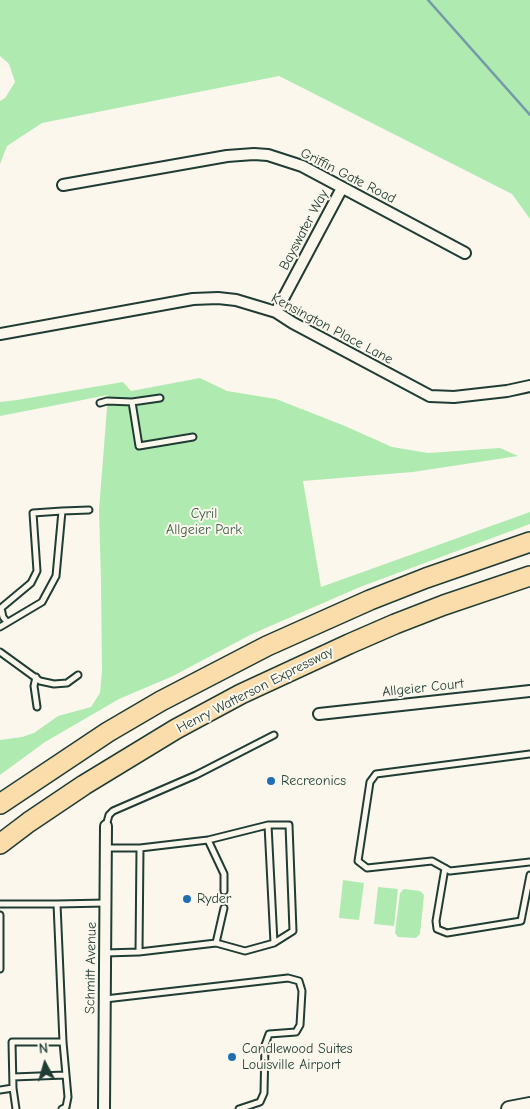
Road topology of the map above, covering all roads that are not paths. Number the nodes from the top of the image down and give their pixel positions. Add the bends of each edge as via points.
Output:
1 (63, 185) dead end
2 (342, 188) junction
3 (465, 253) dead end
4 (276, 312) junction
5 (0, 334) edge
6 (530, 386) edge
7 (160, 398) dead end
8 (132, 402) junction
9 (100, 403) dead end
10 (193, 437) dead end
11 (89, 510) dead end
12 (62, 511) junction
13 (530, 542) edge
14 (530, 576) edge
15 (7, 622) junction
16 (0, 627) edge
17 (0, 652) edge
18 (78, 675) dead end
19 (36, 677) junction
20 (530, 691) edge
21 (37, 708) dead end
22 (319, 714) dead end
23 (274, 735) dead end
24 (530, 754) edge
25 (0, 804) edge
26 (268, 825) junction
27 (106, 826) joint
28 (208, 840) junction
29 (0, 844) edge
30 (106, 848) junction
31 (140, 848) junction
32 (530, 862) edge
33 (445, 868) junction
34 (530, 875) edge
35 (224, 891) dead end
36 (106, 903) junction
37 (0, 904) edge
38 (57, 904) junction
39 (224, 908) dead end
40 (0, 915) edge
41 (216, 943) junction
42 (274, 943) junction
43 (139, 952) junction
44 (105, 953) junction
45 (0, 969) edge
46 (105, 999) junction
47 (63, 1042) junction
48 (65, 1075) junction
49 (13, 1076) junction
50 (13, 1088) junction
51 (0, 1090) edge
52 (530, 1105) edge
53 (16, 1109) edge
54 (62, 1109) edge
55 (104, 1109) edge
56 (238, 1109) edge
57 (509, 1109) edge

1 - 2 street, Griffin Gate Road via 254,154 285,159
2 - 3 street, Griffin Gate Road
2 - 4 street, Bayswater Way
4 - 5 street, Kensington Place Lane via 236,300 207,298
4 - 6 street, Kensington Place Lane via 430,396 454,397
7 - 8 lane
8 - 9 lane
8 - 10 lane via 139,446
11 - 12 lane
12 - 15 lane via 56,576 42,602
12 - 15 lane via 33,513 37,571 31,583 1,608
13 - 25 highway via 408,585 267,646 108,732
14 - 29 highway, Henry Watterson Expressway via 395,624 240,694 84,785
15 - 16 lane
17 - 19 lane
18 - 19 lane via 67,683 54,684
19 - 21 lane
20 - 22 street, Allgeier Court
23 - 27 lane via 196,775 113,811
24 - 33 lane via 376,774 370,782 358,861 367,868 432,861
26 - 28 lane
26 - 42 lane
26 - 42 lane via 289,825 293,931
27 - 30 street, Schmitt Avenue
28 - 31 lane
28 - 35 lane via 224,874
30 - 31 lane
30 - 36 street, Schmitt Avenue
31 - 43 lane
32 - 33 lane via 450,871
33 - 34 lane via 436,921 437,929 447,933 521,922
36 - 38 lane
36 - 44 street, Schmitt Avenue
37 - 38 lane
38 - 47 lane
39 - 41 lane
40 - 45 lane
41 - 42 lane via 244,951
41 - 43 lane
43 - 44 lane
44 - 46 street, Schmitt Avenue
46 - 55 street, Schmitt Avenue
46 - 56 lane via 288,978 299,981 302,991 300,1025 296,1032 270,1034 265,1045 264,1093 260,1102
47 - 48 lane
47 - 49 lane via 12,1042
48 - 49 lane
48 - 54 lane via 68,1097 66,1107
49 - 50 lane
50 - 51 lane
50 - 53 lane
52 - 57 street

